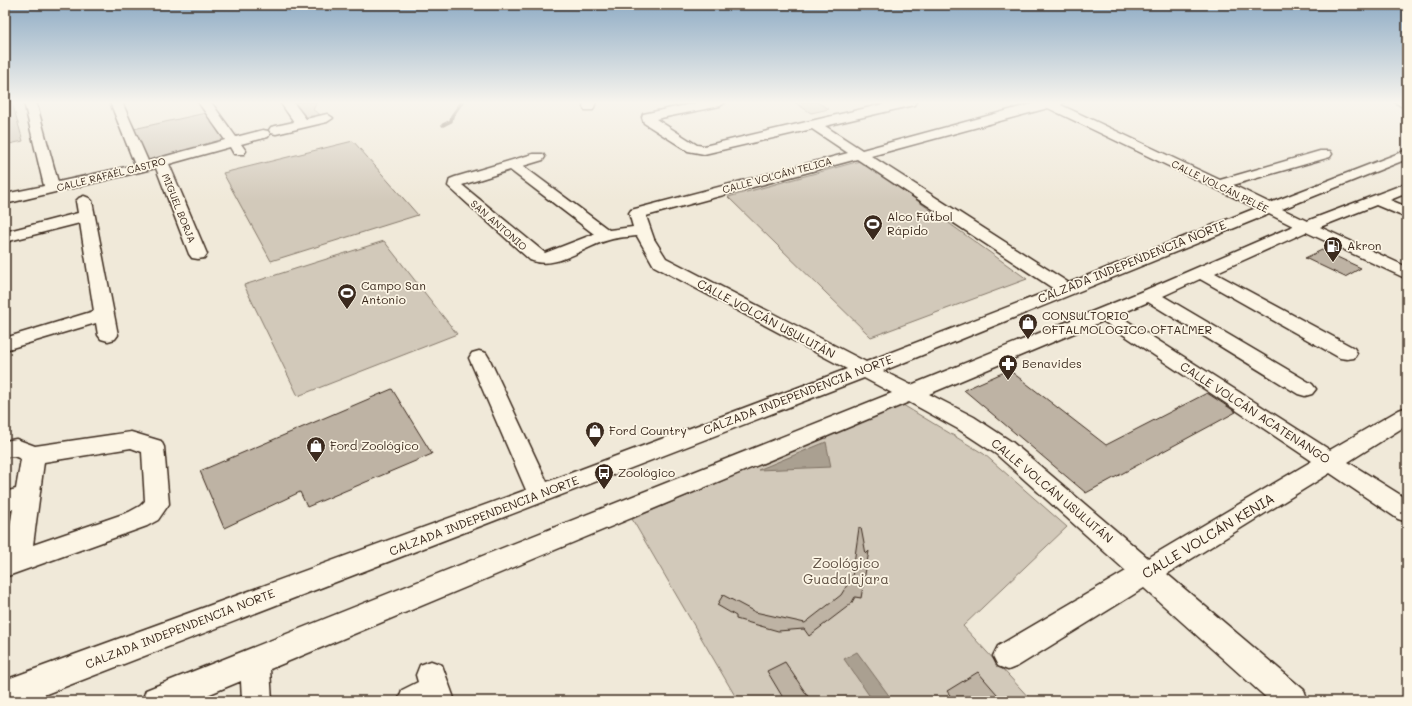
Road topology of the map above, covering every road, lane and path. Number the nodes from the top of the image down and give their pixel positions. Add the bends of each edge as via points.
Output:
1 (38, 135) edge
2 (130, 135) edge
3 (227, 135) edge
4 (263, 135) edge
5 (673, 135) edge
6 (780, 135) edge
7 (823, 135) edge
8 (937, 135) edge
9 (1116, 135) edge
10 (236, 147) junction
11 (1325, 154) dead end
12 (1407, 154) edge
13 (859, 157) junction
14 (538, 158) dead end
15 (161, 162) junction
16 (513, 165) junction
17 (143, 167) junction
18 (1218, 185) junction
19 (52, 188) junction
20 (1407, 188) edge
21 (5, 199) edge
22 (1378, 200) junction
23 (1266, 208) junction
24 (637, 213) joint
25 (1407, 213) edge
26 (1305, 227) junction
27 (642, 231) junction
28 (606, 235) junction
29 (5, 237) edge
30 (198, 254) dead end
31 (1202, 272) junction
32 (1407, 274) edge
33 (1066, 289) junction
34 (1149, 295) junction
35 (1103, 313) junction
36 (104, 314) junction
37 (108, 335) dead end
38 (5, 344) edge
39 (1347, 353) dead end
40 (479, 358) dead end
41 (864, 370) junction
42 (1305, 389) dead end
43 (910, 394) junction
44 (1407, 415) edge
45 (5, 449) edge
46 (32, 455) junction
47 (1329, 462) junction
48 (540, 494) junction
49 (28, 495) junction
50 (5, 502) edge
51 (1407, 512) edge
52 (12, 564) edge
53 (1148, 572) junction
54 (1008, 656) dead end
55 (254, 661) junction
56 (5, 695) edge
57 (157, 701) edge
58 (256, 701) edge
59 (1293, 701) edge

1 - 19 street
2 - 17 street
3 - 10 street
4 - 10 street, CALLE RAFAÉL CASTRO
5 - 6 street via 698,150
7 - 13 street
8 - 13 street, CALLE VOLCÁN TELICA
9 - 18 street, CALLE VOLCÁN PELÉE
10 - 15 street, CALLE RAFAÉL CASTRO
11 - 18 street
12 - 23 street, CALZADA INDEPENDENCIA NORTE
13 - 24 street, CALLE VOLCÁN TELICA
13 - 33 street
14 - 16 street, SAN ANTONIO
15 - 17 street, CALLE RAFAÉL CASTRO
15 - 30 street, MIGUEL BORJA
16 - 28 street
16 - 28 street, SAN ANTONIO via 460,180 455,182 455,186 536,256 551,257
17 - 19 street, CALLE RAFAÉL CASTRO
18 - 23 street, CALLE VOLCÁN PELÉE
19 - 21 street, CALLE RAFAÉL CASTRO
20 - 22 street
22 - 25 street
22 - 26 street
23 - 26 street, CALLE VOLCÁN PELÉE
23 - 33 street, CALZADA INDEPENDENCIA NORTE
24 - 27 street, CALLE VOLCÁN USULUTÁN
26 - 31 street
26 - 32 street, CALLE VOLCÁN PELÉE
27 - 28 street, SAN ANTONIO
27 - 41 street, CALLE VOLCÁN USULUTÁN via 648,246 660,262
29 - 36 street via 85,208
31 - 34 street
31 - 39 street
33 - 41 street, CALZADA INDEPENDENCIA NORTE
34 - 35 street
34 - 42 street
35 - 43 street
35 - 47 street, CALLE VOLCÁN ACATENANGO
36 - 37 street
36 - 38 street
40 - 48 street
41 - 43 street, CALLE VOLCÁN USULUTÁN
41 - 48 street, CALZADA INDEPENDENCIA NORTE
43 - 53 street, CALLE VOLCÁN USULUTÁN via 966,423 1004,448
43 - 55 street
44 - 47 street, CALLE VOLCÁN KENIA
45 - 46 street via 16,447
46 - 49 street
46 - 52 street via 131,440 153,447 157,504 149,513
47 - 51 street, CALLE VOLCÁN ACATENANGO
47 - 53 street, CALLE VOLCÁN KENIA
48 - 56 street, CALZADA INDEPENDENCIA NORTE
49 - 50 street
49 - 52 street
53 - 54 street, CALLE VOLCÁN KENIA
53 - 59 street, CALLE VOLCÁN USULUTÁN
55 - 57 street
55 - 58 street

